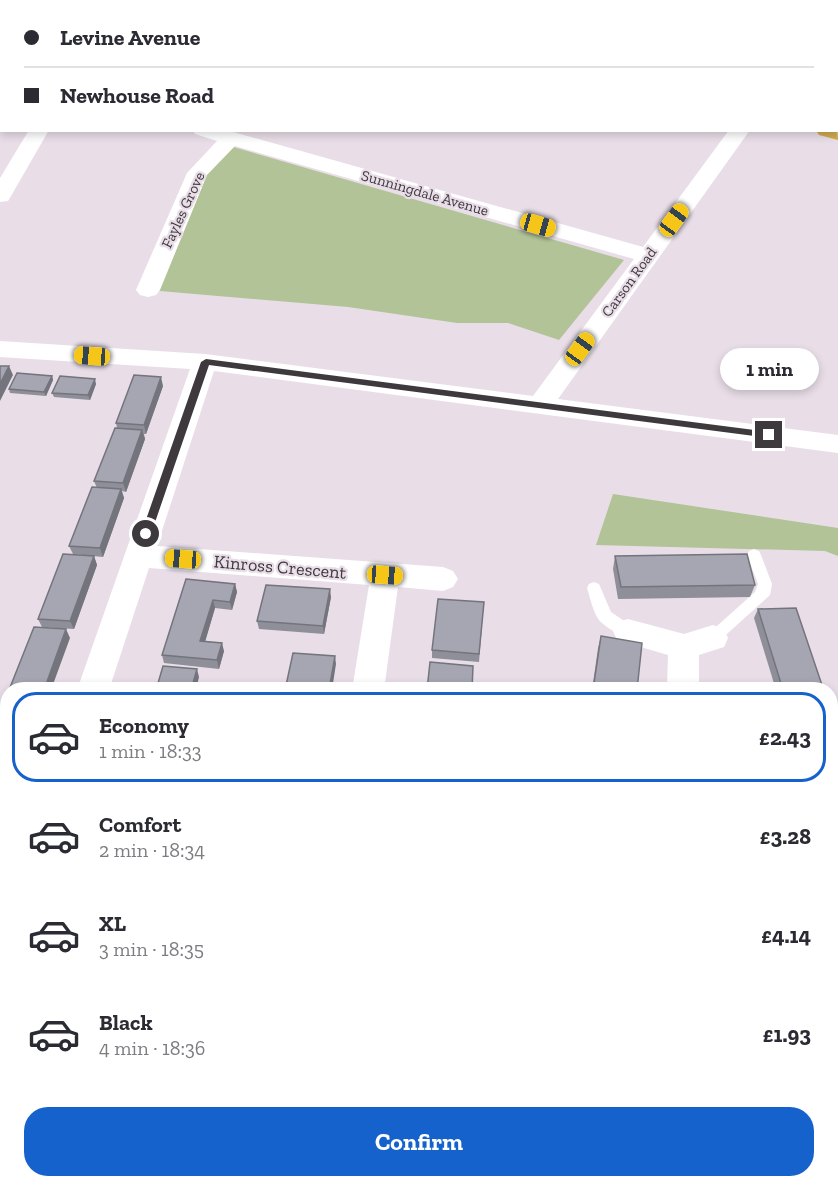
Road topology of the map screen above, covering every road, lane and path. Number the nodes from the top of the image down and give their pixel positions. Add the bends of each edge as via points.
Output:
1 (38, 132) edge
2 (209, 132) edge
3 (739, 132) edge
4 (231, 138) junction
5 (2, 190) edge
6 (648, 256) junction
7 (148, 290) dead end
8 (0, 349) edge
9 (206, 362) junction
10 (540, 405) junction
11 (838, 444) edge
12 (754, 555) dead end
13 (139, 556) junction
14 (385, 575) junction
15 (443, 579) dead end
16 (594, 588) dead end
17 (628, 631) joint
18 (713, 638) joint
19 (684, 647) junction
20 (96, 682) edge
21 (369, 682) edge
22 (683, 682) edge

1 - 5 street
2 - 4 street, Sunningdale Avenue
3 - 6 street, Carson Road
4 - 6 street, Sunningdale Avenue
4 - 7 street, Fayles Grove via 197,173
6 - 10 street, Carson Road
8 - 9 street
9 - 10 street
9 - 13 street
10 - 11 street
12 - 18 lane via 765,584 762,595
13 - 14 street, Kinross Crescent
13 - 20 street
14 - 15 street, Kinross Crescent
14 - 21 street
16 - 17 lane via 605,616
17 - 19 street
18 - 19 street
19 - 22 street

